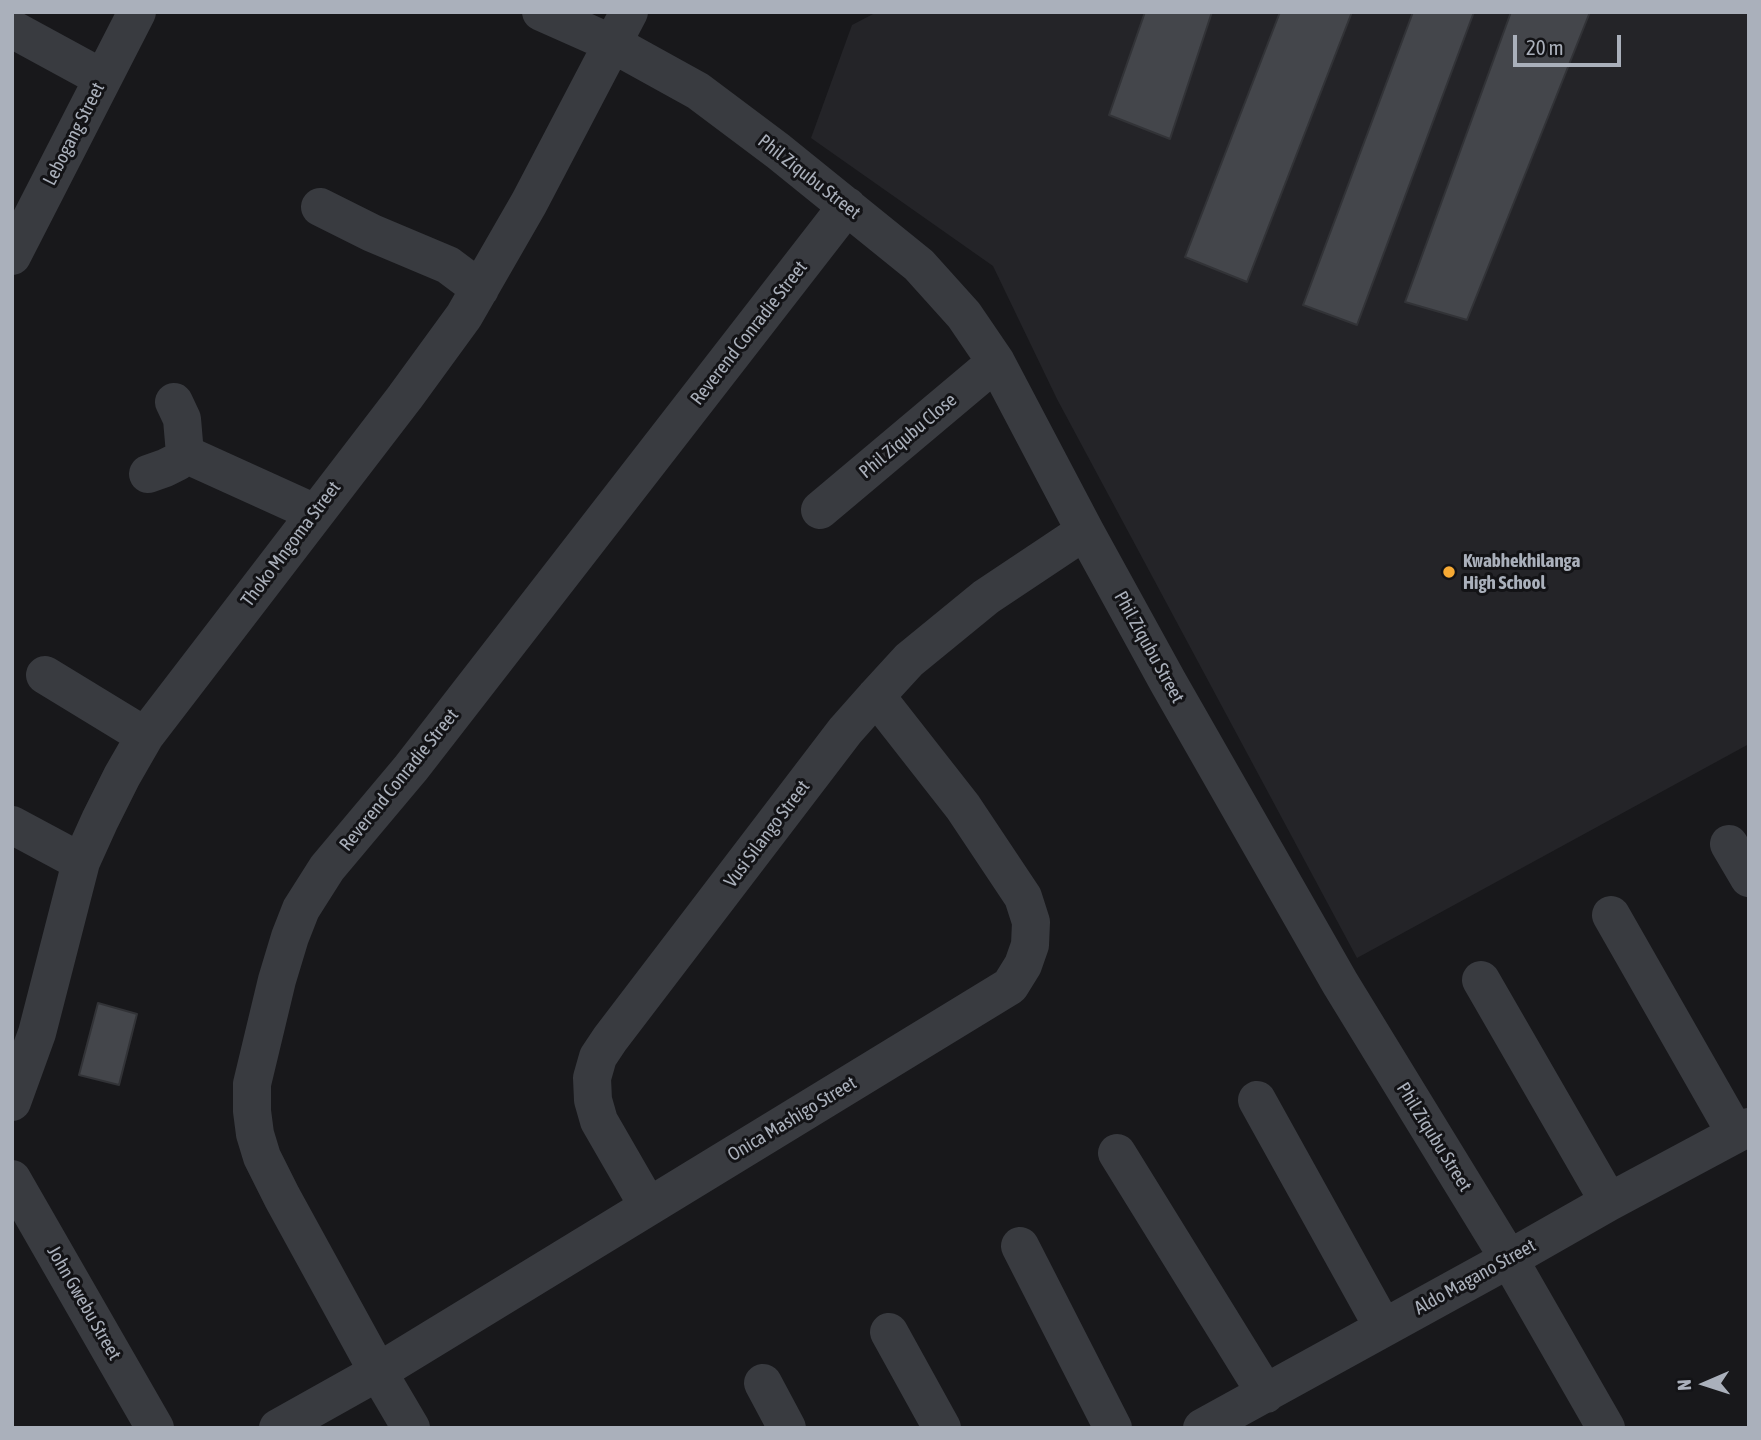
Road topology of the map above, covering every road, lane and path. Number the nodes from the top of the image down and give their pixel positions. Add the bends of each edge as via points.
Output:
1 (137, 12) edge
2 (541, 12) edge
3 (621, 28) edge
4 (12, 29) edge
5 (102, 78) junction
6 (847, 206) junction
7 (320, 207) dead end
8 (12, 256) edge
9 (480, 289) junction
10 (996, 362) junction
11 (174, 402) dead end
12 (185, 454) junction
13 (148, 474) dead end
14 (820, 510) dead end
15 (315, 513) junction
16 (1085, 531) junction
17 (44, 675) dead end
18 (876, 696) junction
19 (145, 736) junction
20 (12, 825) edge
21 (1729, 844) dead end
22 (81, 862) junction
23 (1749, 878) edge
24 (1611, 915) dead end
25 (1481, 980) dead end
26 (1257, 1100) dead end
27 (12, 1102) edge
28 (1742, 1130) edge
29 (1117, 1153) dead end
30 (12, 1179) edge
31 (1609, 1202) junction
32 (648, 1206) junction
33 (1020, 1246) dead end
34 (1509, 1259) junction
35 (1383, 1327) junction
36 (889, 1332) dead end
37 (378, 1372) junction
38 (763, 1383) dead end
39 (1266, 1394) junction
40 (155, 1428) edge
41 (278, 1428) edge
42 (411, 1428) edge
43 (787, 1428) edge
44 (942, 1428) edge
45 (1113, 1428) edge
46 (1202, 1428) edge
47 (1606, 1428) edge

1 - 5 street, Lebogang Street
2 - 3 street, Phil Ziqubu Street
3 - 6 street, Phil Ziqubu Street
3 - 9 street, Thoko Mngoma Street
4 - 5 street
5 - 8 street, Lebogang Street
6 - 10 street, Phil Ziqubu Street via 919,265 964,315
6 - 37 street, Reverend Conradie Street via 419,757 327,868 301,909 276,981 252,1084 255,1134 282,1197
7 - 9 street via 449,265
9 - 15 street, Thoko Mngoma Street via 405,397
10 - 14 street, Phil Ziqubu Close
10 - 16 street, Phil Ziqubu Street
11 - 12 street
12 - 13 street
12 - 15 street
15 - 19 street, Thoko Mngoma Street
16 - 18 street, Vusi Silango Street via 986,597 909,660
16 - 34 street, Phil Ziqubu Street via 1339,984
17 - 19 street
18 - 32 street, Vusi Silango Street via 598,1056 592,1077 599,1121
18 - 32 street, Onica Mashigo Street via 963,807 1023,897 1031,922 1023,965 1010,985 984,1003
19 - 22 street, Thoko Mngoma Street
20 - 22 street
21 - 23 street
22 - 27 street, Thoko Mngoma Street via 37,1033
24 - 28 street
25 - 31 street
26 - 35 street
28 - 31 street, Aldo Magano Street
29 - 39 street
30 - 40 street, John Gwebu Street
31 - 34 street, Aldo Magano Street
32 - 37 street, Onica Mashigo Street
33 - 45 street
34 - 35 street, Aldo Magano Street
34 - 47 street, Phil Ziqubu Street
35 - 39 street, Aldo Magano Street
36 - 44 street
37 - 41 street, Onica Mashigo Street
37 - 42 street, Reverend Conradie Street
38 - 43 street
39 - 46 street, Aldo Magano Street

